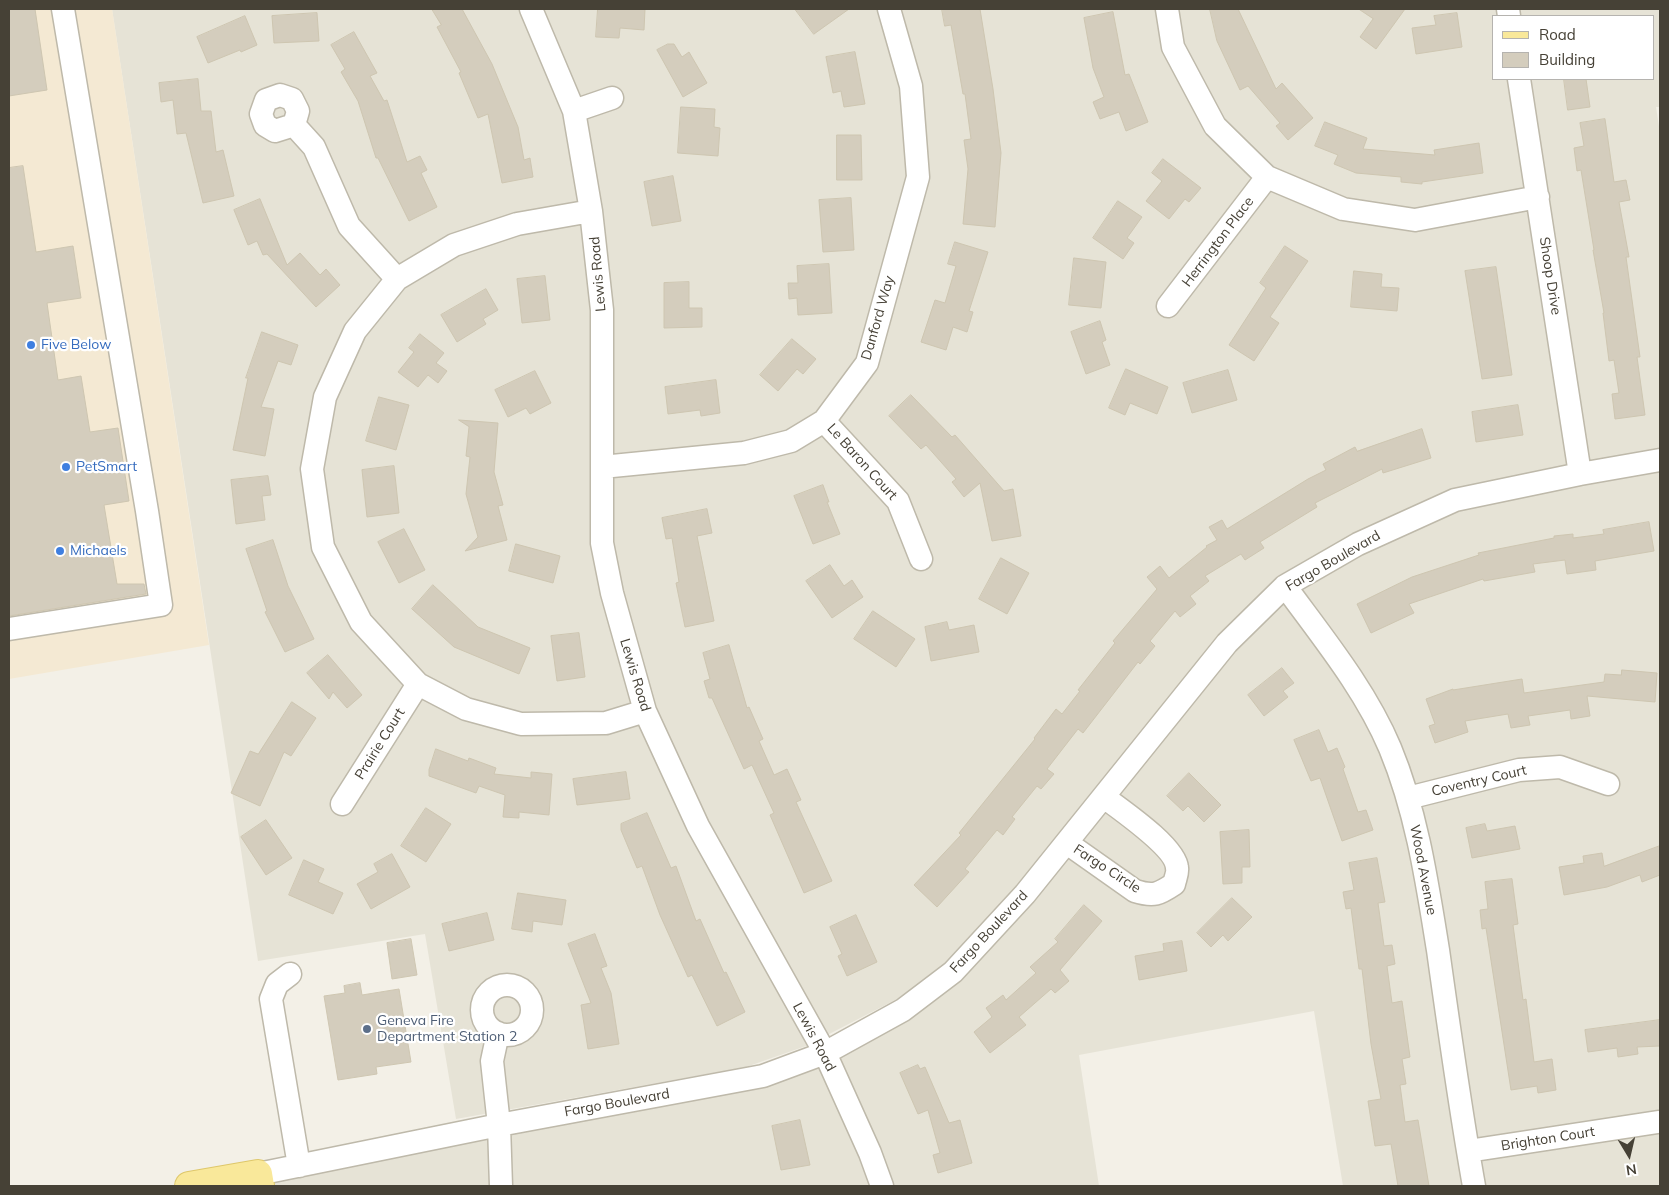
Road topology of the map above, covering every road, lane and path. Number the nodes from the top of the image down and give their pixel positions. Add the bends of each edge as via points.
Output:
1 (64, 9) edge
2 (532, 9) edge
3 (889, 9) edge
4 (1167, 9) edge
5 (1519, 80) edge
6 (612, 98) dead end
7 (574, 111) junction
8 (294, 125) dead end
9 (1268, 177) junction
10 (1538, 197) junction
11 (592, 211) junction
12 (397, 279) junction
13 (1168, 306) dead end
14 (824, 421) junction
15 (1660, 460) edge
16 (602, 467) junction
17 (1580, 474) junction
18 (921, 559) dead end
19 (1285, 586) junction
20 (9, 629) edge
21 (418, 684) junction
22 (645, 710) junction
23 (1608, 784) dead end
24 (1104, 797) junction
25 (1408, 798) junction
26 (342, 804) dead end
27 (1067, 843) junction
28 (290, 974) dead end
29 (498, 1034) dead end
30 (825, 1053) junction
31 (1658, 1122) dead end
32 (499, 1125) junction
33 (1468, 1152) junction
34 (299, 1166) junction
35 (259, 1180) edge
36 (189, 1186) edge
37 (501, 1186) edge
38 (882, 1186) edge
39 (1474, 1186) edge

1 - 20 street via 161,605
2 - 7 street, Lewis Road
3 - 14 street, Danford Way via 911,86 918,177 867,363
4 - 9 street via 1173,47 1215,126
5 - 10 street, Shoop Drive
6 - 7 street
7 - 11 street, Lewis Road
8 - 12 street via 314,147 348,226
9 - 10 street via 1343,210 1415,220
9 - 13 street, Herrington Place
10 - 17 street, Shoop Drive
11 - 12 street via 517,224 454,245
11 - 16 street, Lewis Road via 602,310
12 - 21 street via 355,331 325,397 312,470 323,547 361,622
14 - 16 street, Danford Way via 790,442 744,453
14 - 18 street, Le Baron Court via 898,501
15 - 17 street, Fargo Boulevard
16 - 22 street, Lewis Road via 602,542 612,593
17 - 19 street, Fargo Boulevard via 1455,500 1358,544
19 - 24 street, Fargo Boulevard via 1226,643
19 - 25 street, Wood Avenue via 1369,707 1390,748
21 - 22 street via 466,708 521,724 606,723
21 - 26 street, Prairie Court
22 - 30 street, Lewis Road via 698,826
23 - 25 street, Coventry Court via 1560,767 1527,769
24 - 27 street, Fargo Boulevard
24 - 27 street, Fargo Circle via 1164,844 1178,868 1174,884 1160,894 1135,891
25 - 33 street, Wood Avenue via 1426,873
27 - 30 street, Fargo Boulevard via 1026,894 952,972 903,1010
28 - 34 street via 278,984 271,999
29 - 32 street via 492,1061
30 - 32 street, Fargo Boulevard via 763,1076
30 - 38 street, Lewis Road
31 - 33 street, Brighton Court
32 - 34 street, Fargo Boulevard
32 - 37 street
33 - 39 street, Wood Avenue
34 - 35 street, Fargo Boulevard
35 - 36 main road, Fargo Boulevard

